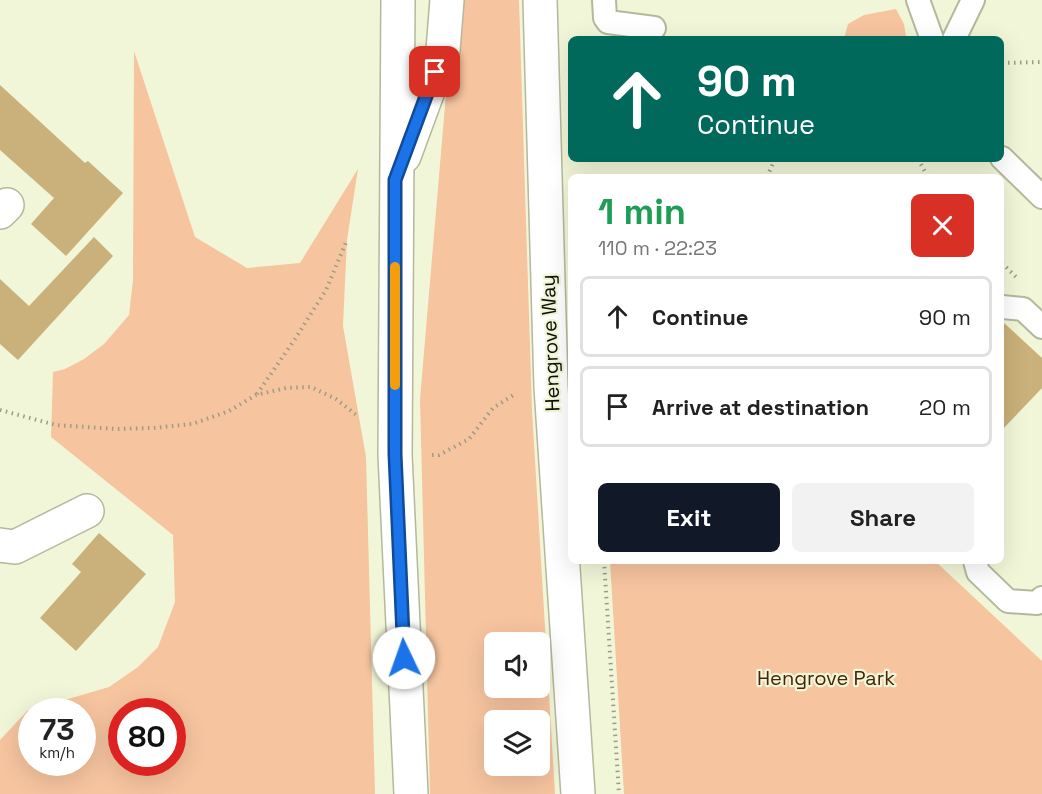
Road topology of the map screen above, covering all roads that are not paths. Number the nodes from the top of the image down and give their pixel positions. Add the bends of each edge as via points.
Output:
1 (398, 0) edge
2 (447, 0) edge
3 (540, 0) edge
4 (604, 0) edge
5 (918, 0) edge
6 (973, 0) edge
7 (654, 28) dead end
8 (931, 36) edge
9 (955, 36) edge
10 (1004, 160) edge
11 (395, 180) junction
12 (1042, 197) edge
13 (1004, 307) edge
14 (1042, 327) edge
15 (87, 511) dead end
16 (0, 545) edge
17 (976, 564) edge
18 (1042, 598) edge
19 (411, 794) edge
20 (578, 794) edge

1 - 11 main road
2 - 11 main road via 443,50
3 - 20 main road, Hengrove Way via 551,387
4 - 7 lane via 608,22
5 - 8 lane
6 - 9 lane
10 - 12 lane
11 - 19 main road via 395,454
13 - 14 lane via 1023,309
15 - 16 main road via 15,547
17 - 18 lane via 978,572 1008,601 1037,603

